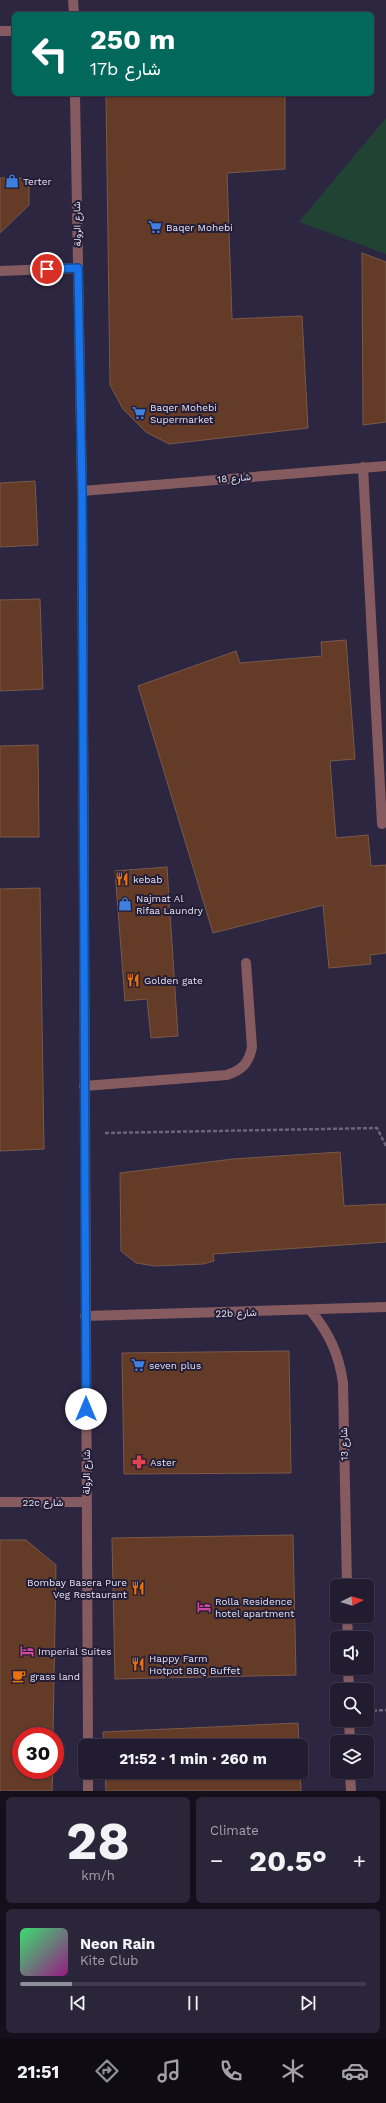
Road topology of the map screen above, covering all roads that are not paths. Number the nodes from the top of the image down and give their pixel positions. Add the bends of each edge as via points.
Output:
1 (74, 0) edge
2 (74, 12) edge
3 (0, 31) edge
4 (12, 31) edge
5 (74, 96) edge
6 (78, 268) junction
7 (0, 271) edge
8 (386, 466) edge
9 (364, 467) junction
10 (82, 491) junction
11 (382, 824) dead end
12 (246, 963) dead end
13 (84, 1086) junction
14 (386, 1307) edge
15 (311, 1310) junction
16 (85, 1316) junction
17 (0, 1502) edge
18 (86, 1502) junction
19 (347, 1579) edge
20 (88, 1739) edge
21 (88, 1779) edge
22 (350, 1779) edge
23 (88, 1791) edge
24 (351, 1791) edge

1 - 2 street
3 - 4 street
5 - 6 street, شارع الرولة
6 - 7 street
6 - 10 street, شارع الرولة
8 - 9 street, شارع 18
9 - 10 street, شارع 18
9 - 11 street
10 - 13 street, شارع الرولة
12 - 13 street via 252,1047 245,1066 227,1075
13 - 16 street, شارع الرولة
14 - 15 street, 22b شارع
15 - 16 street, 22b شارع
15 - 19 street, شارع 13 via 334,1344 343,1383
16 - 18 street, شارع الرولة
17 - 18 street, 22c شارع
18 - 20 street, شارع الرولة
21 - 23 street
22 - 24 street

